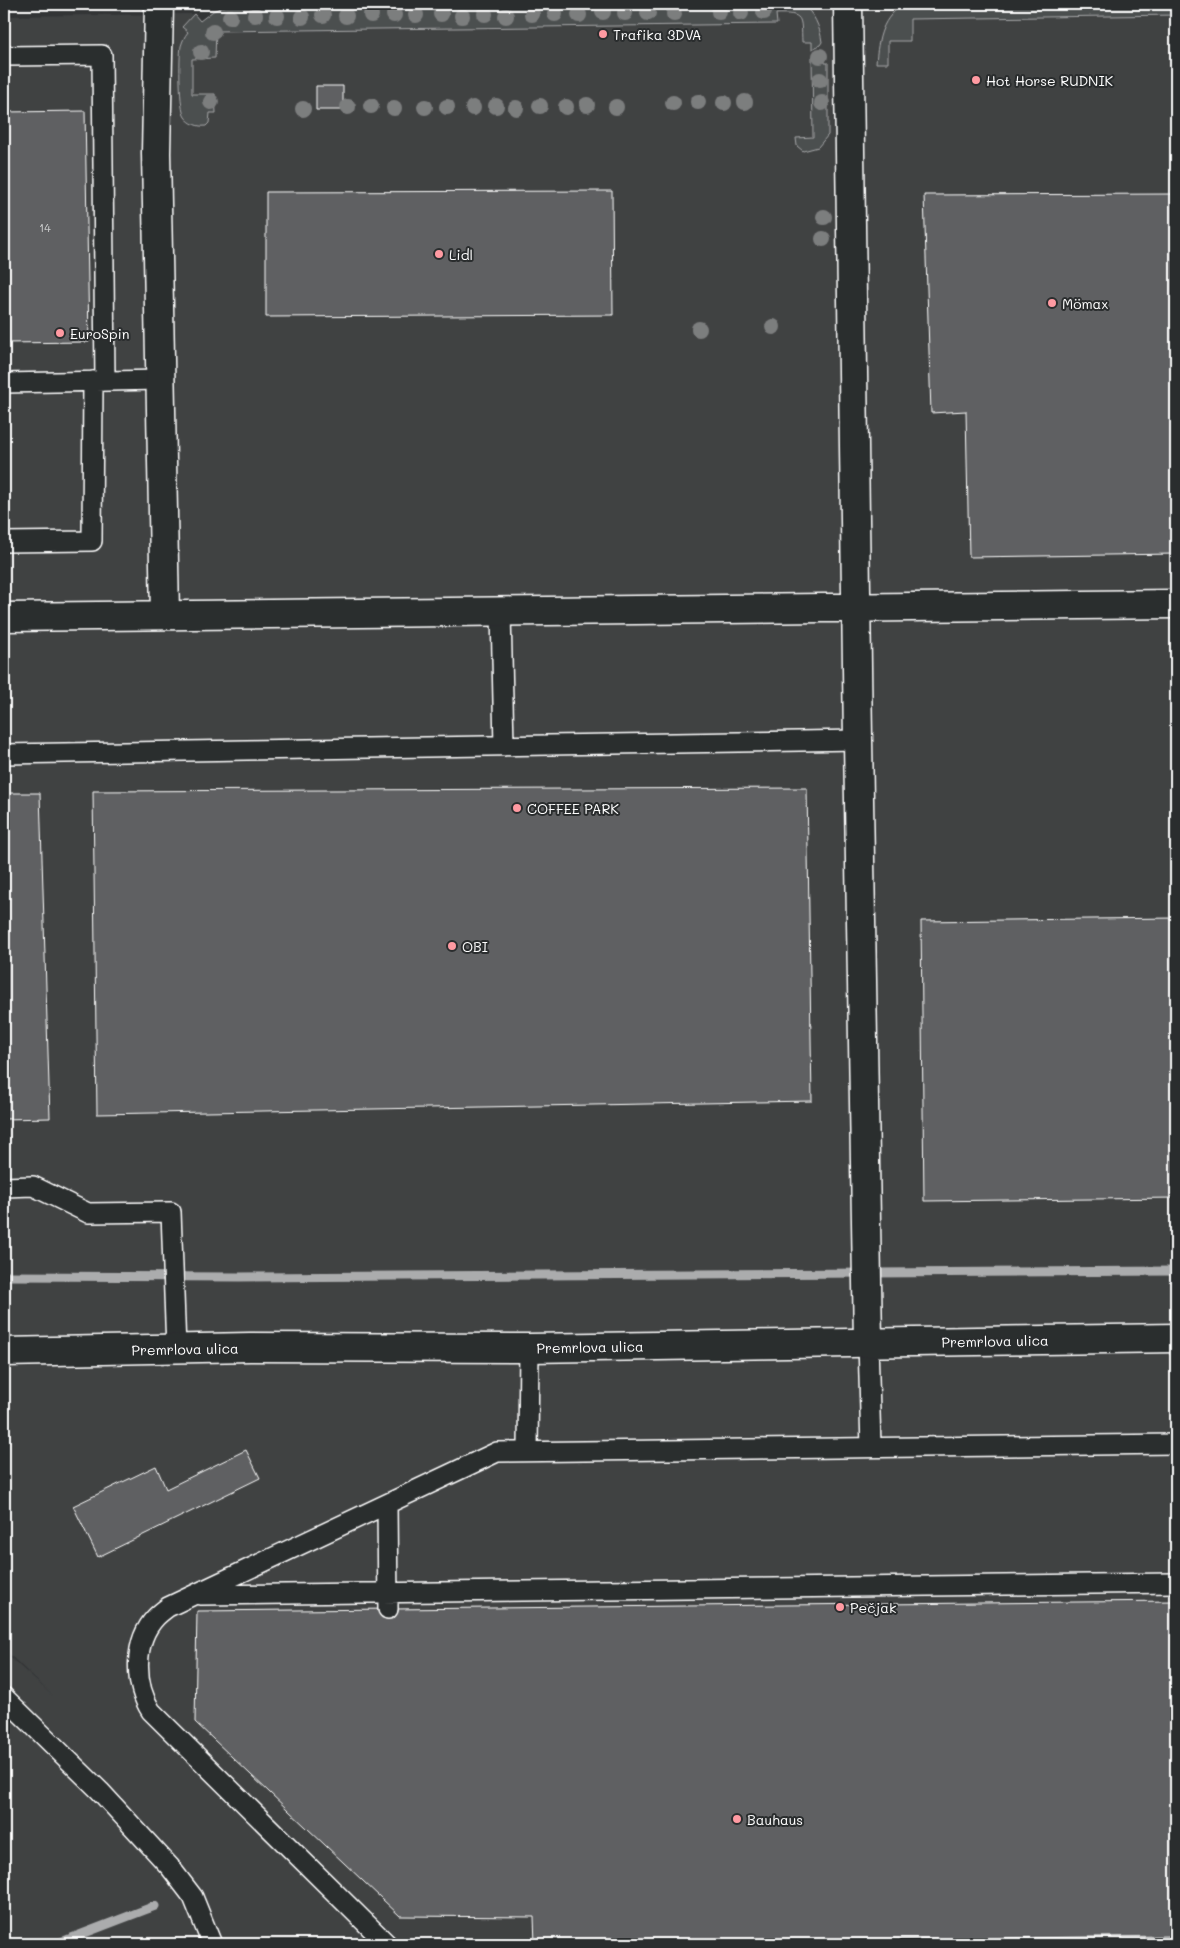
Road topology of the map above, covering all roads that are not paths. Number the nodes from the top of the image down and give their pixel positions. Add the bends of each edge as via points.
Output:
1 (159, 4) edge
2 (848, 4) edge
3 (4, 56) edge
4 (161, 380) junction
5 (99, 381) junction
6 (4, 382) edge
7 (4, 542) edge
8 (1176, 604) edge
9 (857, 608) junction
10 (501, 612) junction
11 (165, 615) junction
12 (4, 618) edge
13 (858, 740) junction
14 (504, 746) junction
15 (4, 754) edge
16 (4, 1187) edge
17 (1176, 1338) edge
18 (868, 1342) junction
19 (529, 1348) junction
20 (176, 1349) junction
21 (4, 1352) edge
22 (1176, 1444) edge
23 (871, 1447) junction
24 (528, 1451) junction
25 (387, 1504) junction
26 (1176, 1583) edge
27 (194, 1595) junction
28 (388, 1601) junction
29 (4, 1697) edge
30 (212, 1944) edge
31 (387, 1944) edge

1 - 4 street via 156,153
2 - 9 street
3 - 5 lane via 102,55
4 - 5 lane
4 - 11 street
5 - 6 lane
5 - 7 lane via 92,541
8 - 9 street
9 - 10 street
9 - 13 street
10 - 11 street
10 - 14 lane
11 - 12 street
13 - 14 lane
13 - 18 street
14 - 15 lane
16 - 20 lane via 32,1186 88,1213 171,1212
17 - 18 street, Premrlova ulica
18 - 19 street, Premrlova ulica
18 - 23 lane
19 - 20 street, Premrlova ulica
19 - 24 lane
20 - 21 street, Premrlova ulica
22 - 23 lane
23 - 24 lane
24 - 25 lane via 497,1452
25 - 27 lane
25 - 28 lane
26 - 28 lane
27 - 28 lane
27 - 31 lane via 168,1607 155,1618 146,1634 138,1665 143,1699 165,1726
29 - 30 lane via 100,1791 170,1867 193,1897

